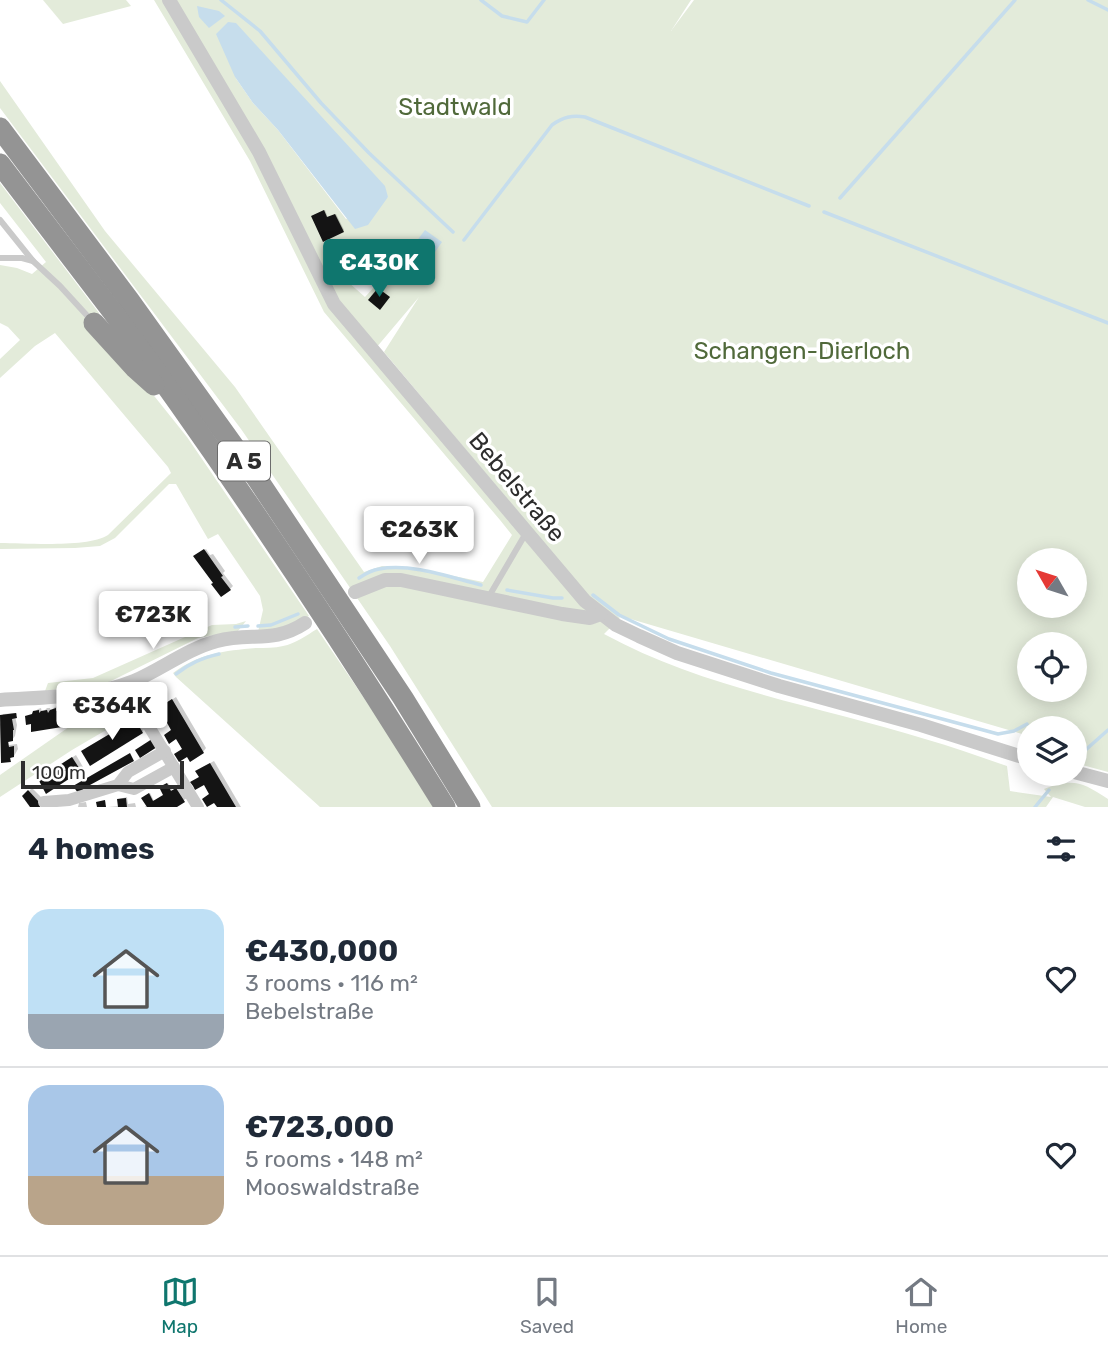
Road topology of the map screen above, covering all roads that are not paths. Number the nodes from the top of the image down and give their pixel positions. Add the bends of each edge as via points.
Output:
1 (169, 0) edge
2 (0, 128) edge
3 (0, 164) edge
4 (0, 219) edge
5 (0, 258) edge
6 (33, 261) junction
7 (340, 274) dead end
8 (324, 285) junction
9 (94, 323) joint
10 (180, 406) junction
11 (526, 533) junction
12 (355, 592) dead end
13 (488, 598) junction
14 (584, 601) junction
15 (562, 614) junction
16 (601, 614) junction
17 (305, 623) dead end
18 (0, 700) edge
19 (142, 715) dead end
20 (165, 751) junction
21 (1017, 755) edge
22 (174, 767) junction
23 (1087, 775) edge
24 (1108, 781) edge
25 (118, 785) junction
26 (44, 803) dead end
27 (198, 807) edge
28 (445, 807) edge
29 (470, 807) edge

1 - 8 street, Bebelstraße via 259,152
2 - 29 highway, A 5 via 258,480
3 - 10 highway, A 5
4 - 6 lane
5 - 6 lane
6 - 9 lane
7 - 8 lane
8 - 11 street, Bebelstraße via 362,339
9 - 10 highway via 135,368
10 - 28 highway, A 5 via 386,710
11 - 13 lane
11 - 14 street, Bebelstraße
12 - 13 street via 385,580 401,580
13 - 15 street
14 - 15 street
14 - 16 street, Bebelstraße
15 - 16 street via 590,618
16 - 21 street, Bebelstraße via 639,636 709,663
17 - 18 street via 280,635 219,640 132,681 103,689
19 - 20 street
20 - 22 street
20 - 25 street via 128,772
22 - 25 street via 134,789
22 - 27 street
23 - 24 street
25 - 26 street

